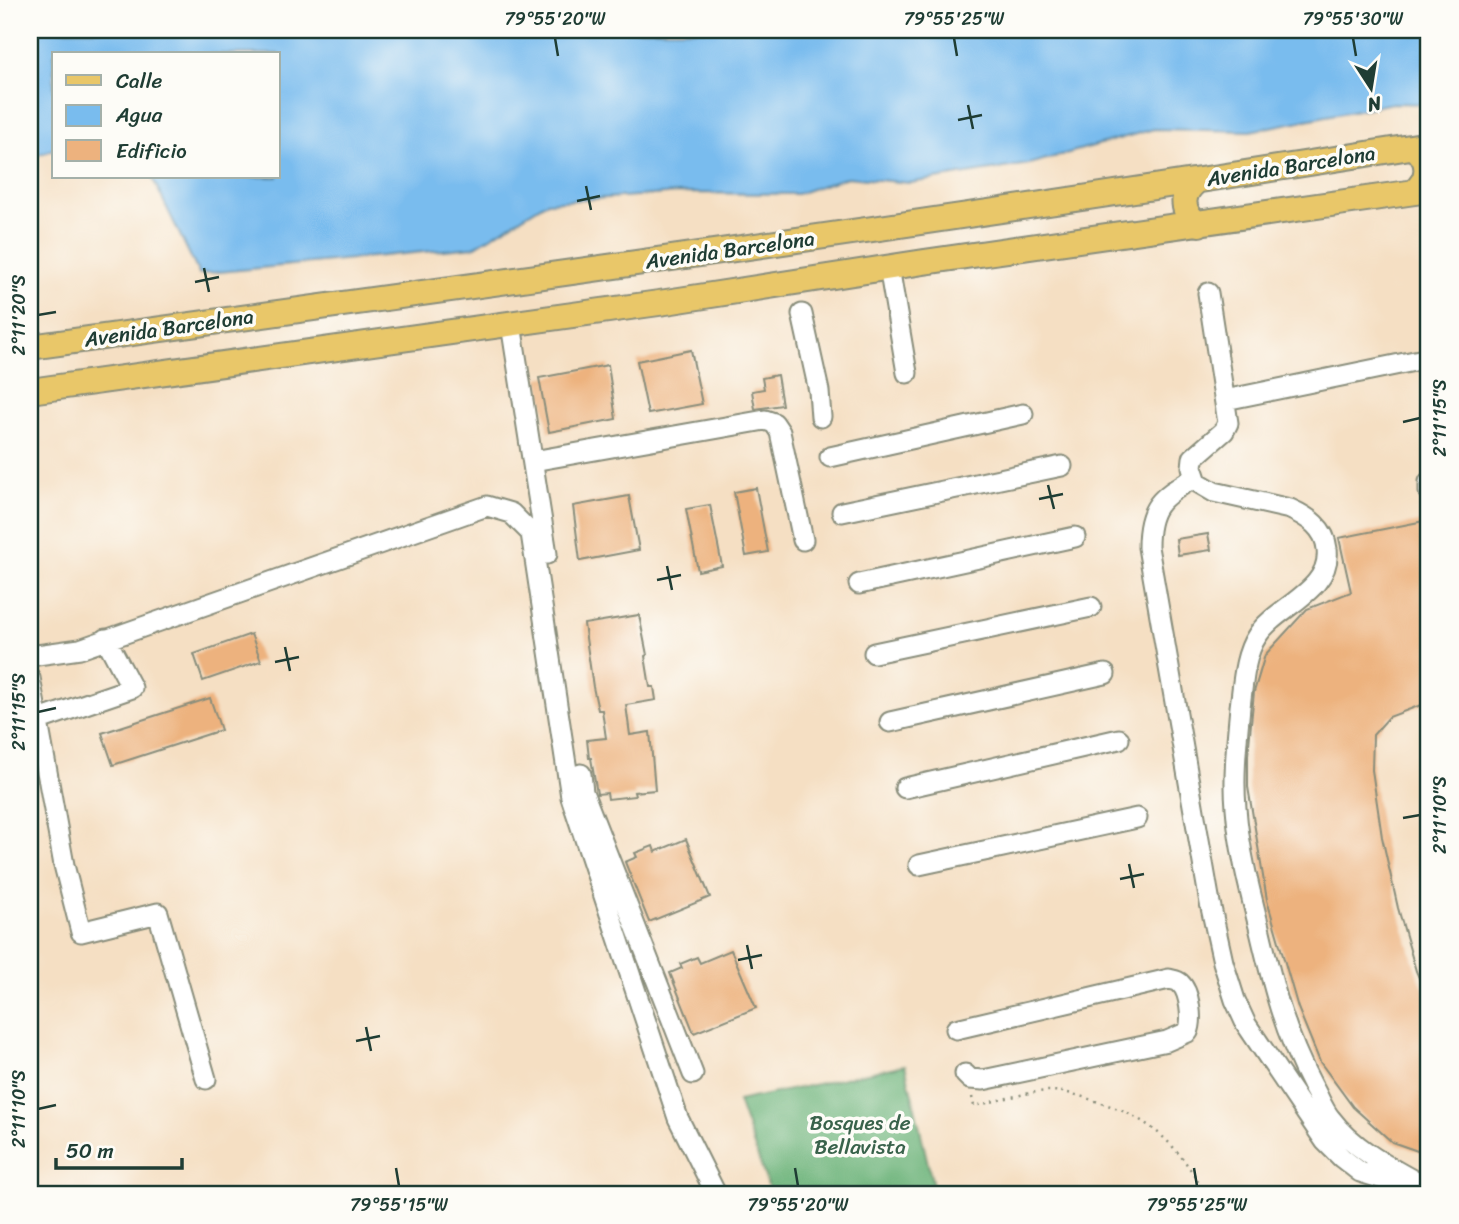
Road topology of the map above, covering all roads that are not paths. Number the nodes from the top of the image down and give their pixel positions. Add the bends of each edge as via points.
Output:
1 (1422, 146) edge
2 (1197, 181) junction
3 (1157, 187) junction
4 (1422, 191) edge
5 (1199, 224) junction
6 (1164, 228) junction
7 (714, 252) junction
8 (665, 260) junction
9 (890, 267) junction
10 (1208, 293) dead end
11 (717, 294) junction
12 (666, 302) junction
13 (802, 314) dead end
14 (511, 324) junction
15 (30, 347) edge
16 (1429, 358) edge
17 (908, 373) dead end
18 (30, 391) edge
19 (1225, 400) junction
20 (1023, 414) dead end
21 (821, 417) dead end
22 (830, 457) dead end
23 (533, 461) junction
24 (1062, 467) dead end
25 (1195, 477) junction
26 (1429, 482) edge
27 (1429, 492) edge
28 (842, 512) dead end
29 (1075, 537) dead end
30 (803, 540) dead end
31 (859, 584) dead end
32 (1091, 607) dead end
33 (106, 639) junction
34 (874, 653) dead end
35 (30, 656) edge
36 (1105, 674) dead end
37 (30, 678) edge
38 (36, 721) junction
39 (890, 722) dead end
40 (1119, 739) dead end
41 (905, 788) dead end
42 (1137, 818) dead end
43 (919, 865) dead end
44 (956, 1029) dead end
45 (693, 1074) dead end
46 (965, 1074) road end
47 (206, 1079) dead end
48 (1429, 1191) edge
49 (716, 1194) edge

1 - 2 main road, Avenida Barcelona
1 - 4 main road via 1427,168
2 - 3 main road, Avenida Barcelona
2 - 5 main road via 1184,202 1185,211
3 - 6 main road via 1175,204 1175,213
3 - 7 main road, Avenida Barcelona
4 - 5 main road, Avenida Barcelona
5 - 6 main road, Avenida Barcelona
6 - 9 main road, Avenida Barcelona
7 - 8 main road, Avenida Barcelona
7 - 11 main road via 700,271 702,281
8 - 12 main road via 673,266 678,282
8 - 15 main road, Avenida Barcelona
9 - 11 main road, Avenida Barcelona
9 - 17 street
10 - 19 street
11 - 12 main road, Avenida Barcelona
12 - 14 main road, Avenida Barcelona
13 - 21 street via 820,391
14 - 18 main road, Avenida Barcelona
14 - 23 street
16 - 19 street
19 - 25 street via 1227,427 1195,454
20 - 22 street
23 - 30 street via 765,420 780,432
23 - 45 street via 583,792
24 - 28 street
25 - 48 street via 1168,493 1153,510 1148,547 1194,822 1235,1000 1283,1080 1342,1158 1360,1172
25 - 48 street via 1214,492 1299,513 1315,524 1327,542 1321,576 1259,632 1248,656 1235,792 1245,867 1280,1012 1329,1117 1343,1134
26 - 27 street
29 - 31 street
32 - 34 street
33 - 35 street via 80,649
33 - 38 street via 132,688
33 - 49 street via 487,506 512,513 531,533 571,797 678,1118
36 - 39 street
37 - 38 street
38 - 47 street via 81,932 158,913
40 - 41 street
42 - 43 street
44 - 46 street via 1169,979 1180,983 1192,1017 1188,1032 1167,1041 983,1080

